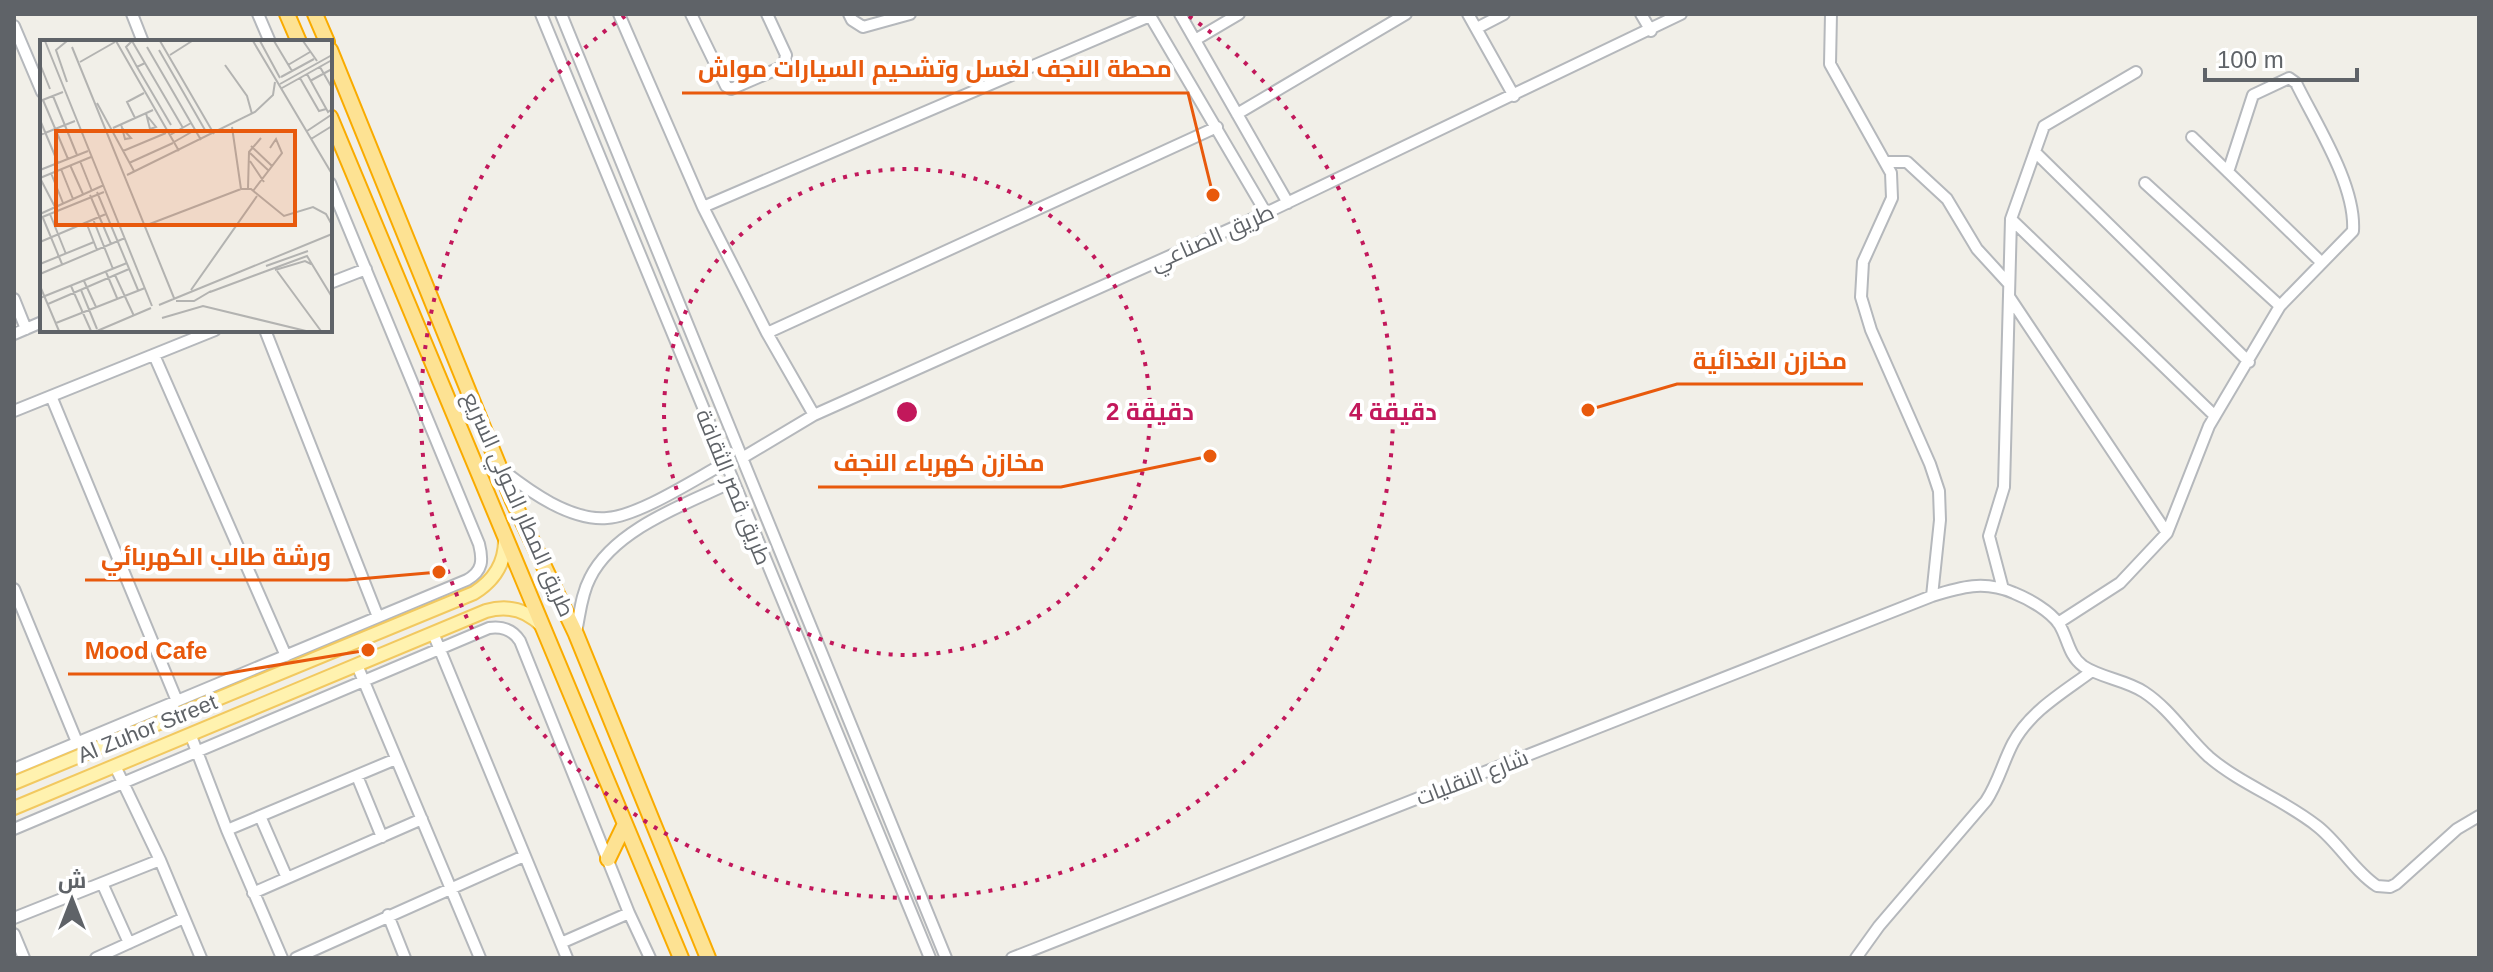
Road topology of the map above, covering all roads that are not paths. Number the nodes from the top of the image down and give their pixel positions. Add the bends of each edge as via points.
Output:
1 (132, 14) edge
2 (258, 14) edge
3 (287, 14) edge
4 (315, 14) edge
5 (541, 14) edge
6 (561, 14) edge
7 (619, 14) edge
8 (691, 14) edge
9 (767, 14) edge
10 (849, 14) edge
11 (910, 14) edge
12 (1180, 14) edge
13 (1239, 14) edge
14 (1406, 14) edge
15 (1468, 14) edge
16 (1504, 14) edge
17 (1641, 14) edge
18 (1681, 14) edge
19 (1831, 14) edge
20 (1150, 15) edge
21 (1667, 17) edge
22 (14, 26) edge
23 (1477, 28) junction
24 (1651, 31) junction
25 (142, 40) edge
26 (269, 40) edge
27 (298, 40) edge
28 (326, 40) edge
29 (1195, 40) junction
30 (332, 55) edge
31 (2136, 72) dead end
32 (40, 87) edge
33 (1514, 96) junction
34 (1237, 114) junction
35 (332, 122) edge
36 (1217, 127) junction
37 (2192, 137) dead end
38 (2035, 152) junction
39 (1886, 162) junction
40 (2228, 172) junction
41 (2145, 183) dead end
42 (1288, 203) junction
43 (334, 205) edge
44 (703, 207) junction
45 (1266, 213) junction
46 (2011, 219) junction
47 (2321, 262) junction
48 (366, 269) junction
49 (332, 282) edge
50 (2010, 284) junction
51 (2009, 296) junction
52 (14, 299) edge
53 (2280, 306) junction
54 (40, 323) edge
55 (26, 329) junction
56 (210, 332) edge
57 (266, 332) edge
58 (767, 333) junction
59 (14, 334) edge
60 (154, 355) junction
61 (2249, 362) junction
62 (51, 396) junction
63 (14, 411) edge
64 (814, 415) junction
65 (2215, 416) junction
66 (729, 423) junction
67 (711, 430) junction
68 (742, 458) junction
69 (725, 463) junction
70 (501, 469) junction
71 (732, 482) junction
72 (503, 526) junction
73 (2167, 533) junction
74 (14, 589) edge
75 (2003, 589) junction
76 (1932, 596) junction
77 (804, 609) junction
78 (788, 617) junction
79 (387, 618) junction
80 (2058, 623) junction
81 (543, 627) junction
82 (433, 633) junction
83 (576, 634) junction
84 (340, 648) junction
85 (440, 650) junction
86 (286, 656) junction
87 (353, 666) junction
88 (293, 668) junction
89 (2092, 671) junction
90 (364, 682) junction
91 (303, 687) junction
92 (177, 701) junction
93 (134, 726) junction
94 (191, 736) junction
95 (77, 742) junction
96 (197, 753) junction
97 (396, 759) junction
98 (115, 766) junction
99 (14, 769) edge
100 (357, 776) junction
101 (14, 783) edge
102 (124, 784) junction
103 (14, 808) edge
104 (260, 816) junction
105 (2479, 816) edge
106 (422, 819) junction
107 (625, 824) junction
108 (14, 829) edge
109 (227, 830) junction
110 (382, 837) junction
111 (524, 856) junction
112 (608, 859) junction
113 (160, 860) junction
114 (287, 878) junction
115 (102, 883) junction
116 (451, 889) junction
117 (253, 893) junction
118 (629, 913) junction
119 (388, 915) junction
120 (14, 918) edge
121 (184, 918) junction
122 (14, 934) edge
123 (129, 943) junction
124 (561, 943) junction
125 (320, 953) edge
126 (24, 958) edge
127 (96, 958) edge
128 (201, 958) edge
129 (282, 958) edge
130 (296, 958) edge
131 (405, 958) edge
132 (480, 958) edge
133 (567, 958) edge
134 (650, 958) edge
135 (681, 958) edge
136 (708, 958) edge
137 (930, 958) edge
138 (946, 958) edge
139 (1012, 958) edge
140 (1856, 958) edge

1 - 25 street
2 - 26 street
3 - 27 highway
4 - 28 highway
5 - 67 street, طريق قصر الثقافة
6 - 66 street, طريق قصر الثقافة
7 - 44 street
8 - 9 street via 731,89 784,66 786,55
10 - 11 street via 863,27
12 - 29 street
13 - 29 street
14 - 34 street
15 - 23 street
16 - 23 street
17 - 24 street
18 - 21 street, طريق الصناعي
19 - 39 street via 1830,64
20 - 36 street
20 - 44 street
21 - 24 street, طريق الصناعي
22 - 32 street
23 - 33 street
24 - 33 street, طريق الصناعي
29 - 34 street
30 - 70 highway, طريق المطار الحولي السريع
31 - 38 street via 2044,126
33 - 42 street, طريق الصناعي
34 - 42 street
35 - 72 highway, طريق المطار الحولي السريع
36 - 45 street
36 - 58 street
37 - 40 street
38 - 46 street
38 - 61 street
39 - 50 street via 1907,162 1947,199 1977,249
39 - 76 street via 1892,198 1863,262 1861,297 1939,491
40 - 47 street
40 - 47 street via 2253,95 2289,78 2344,180 2354,220 2353,231
41 - 53 street
42 - 45 street, طريق الصناعي
43 - 48 street
44 - 58 street
45 - 64 street, طريق الصناعي
46 - 50 street
46 - 65 street
47 - 53 street
48 - 49 street
48 - 79 street via 482,562 476,575
50 - 51 street
51 - 73 street
51 - 75 street via 2004,487 1989,536
52 - 55 street
53 - 61 street
54 - 55 street
55 - 59 street
56 - 60 street
57 - 79 street
58 - 64 street
60 - 62 street
60 - 86 street
61 - 65 street
62 - 63 street
62 - 92 street
64 - 68 street, طريق الصناعي
65 - 73 street
66 - 67 street
66 - 68 street, طريق قصر الثقافة
67 - 69 street, طريق قصر الثقافة
68 - 77 street, طريق قصر الثقافة
69 - 70 street via 634,511 608,518 559,506
69 - 71 street, طريق قصر الثقافة
70 - 83 highway, طريق المطار الحولي السريع
71 - 78 street, طريق قصر الثقافة
71 - 83 street via 613,547 588,581
72 - 79 main road, Al Zuhor Street via 504,555 490,581 474,593
72 - 81 highway, طريق المطار الحولي السريع
73 - 80 street via 2120,583
74 - 95 street
75 - 76 street, شارع النقليات via 1974,585
75 - 80 street
76 - 139 street, شارع النقليات
77 - 78 street
77 - 138 street, طريق قصر الثقافة
78 - 137 street, طريق قصر الثقافة
79 - 84 main road, Al Zuhor Street
79 - 86 street
80 - 89 street via 2073,656
81 - 82 main road, Al Zuhor Street via 529,615 504,608
81 - 107 highway, طريق المطار الحولي السريع
82 - 85 street
82 - 87 main road, Al Zuhor Street
83 - 136 highway, طريق المطار الحولي السريع
84 - 87 main road via 340,660
84 - 88 main road, Al Zuhor Street
85 - 90 street
85 - 111 street
85 - 112 street via 494,627 517,637
86 - 92 street
87 - 90 street
87 - 91 main road, Al Zuhor Street
88 - 91 main road via 302,675
88 - 93 main road, Al Zuhor Street
89 - 105 street via 2146,693 2207,755 2315,824 2377,886 2396,884
89 - 140 street via 2028,722 1986,801
90 - 96 street
90 - 97 street
91 - 94 main road, Al Zuhor Street
92 - 93 street
93 - 95 street
93 - 101 main road, Al Zuhor Street
94 - 96 street
94 - 98 main road, Al Zuhor Street
95 - 99 street
96 - 102 street
96 - 109 street
97 - 100 street
97 - 106 street
98 - 102 street
98 - 103 main road, Al Zuhor Street
100 - 104 street
100 - 110 street
102 - 108 street
102 - 113 street
104 - 109 street
104 - 114 street
106 - 110 street
106 - 116 street
107 - 112 highway
107 - 135 highway, طريق المطار الحولي السريع
109 - 117 street
110 - 114 street
111 - 116 street
111 - 124 street
112 - 118 street
113 - 115 street
113 - 121 street
114 - 117 street
115 - 120 street
115 - 123 street
116 - 119 street
116 - 132 street
117 - 129 street
118 - 124 street
118 - 134 street
119 - 125 street
119 - 131 street
121 - 123 street
121 - 128 street
122 - 126 street
123 - 127 street
124 - 133 street
125 - 130 street

